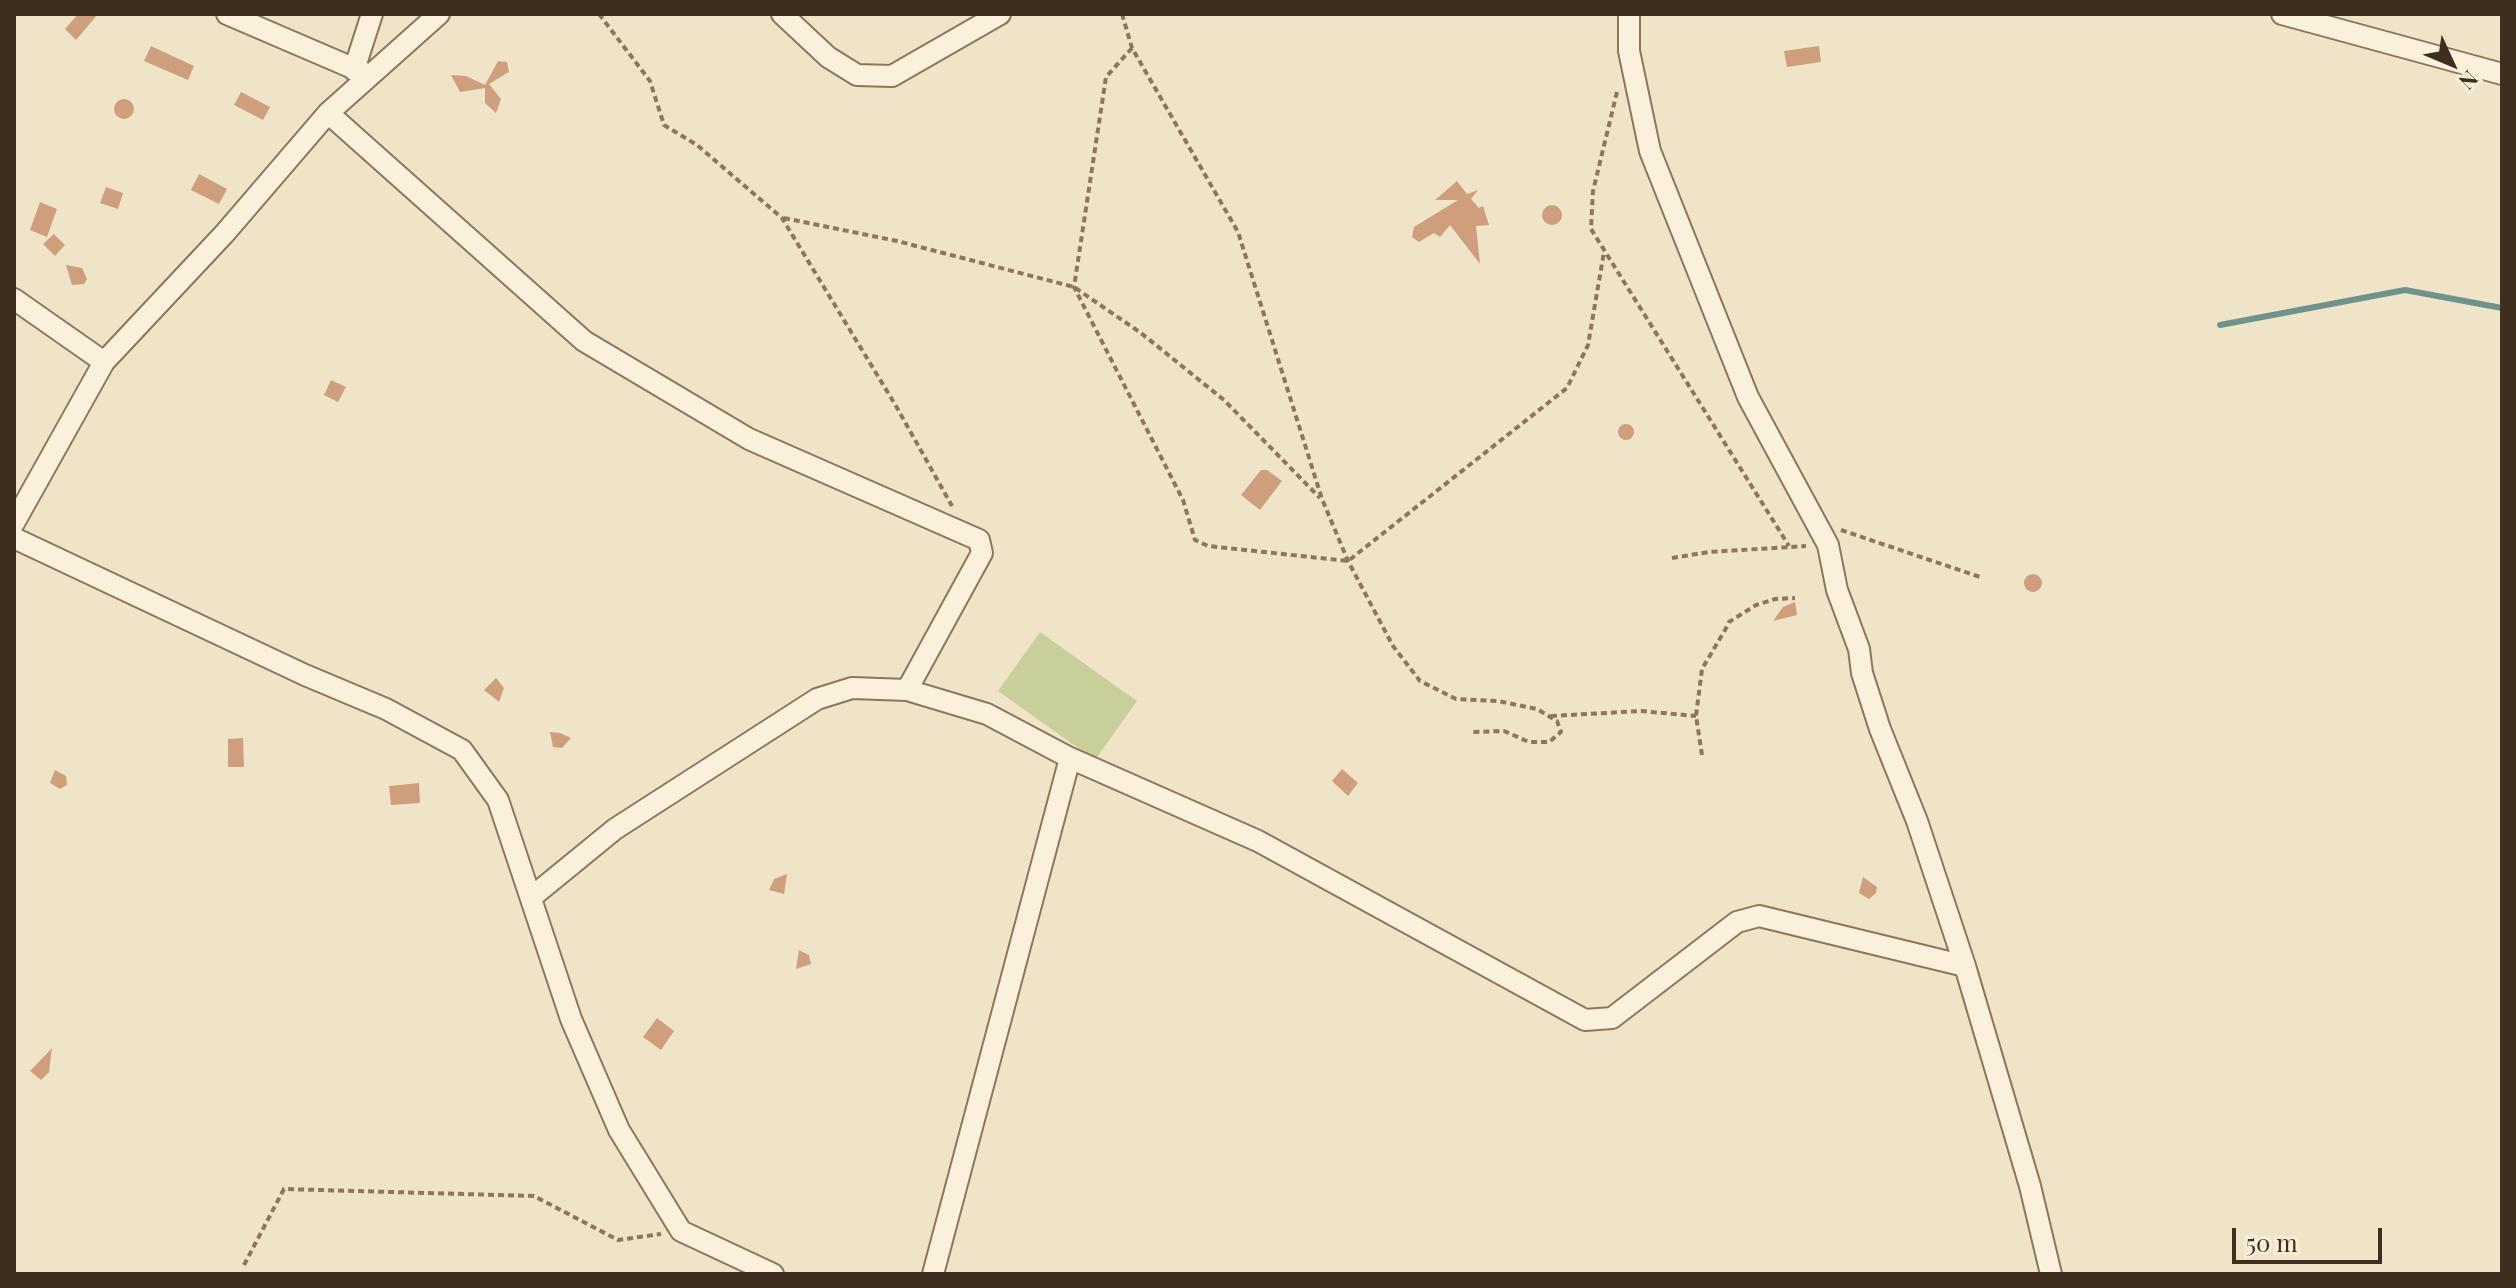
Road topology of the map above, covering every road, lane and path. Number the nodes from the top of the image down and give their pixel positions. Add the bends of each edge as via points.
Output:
1 (227, 14) edge
2 (372, 14) edge
3 (439, 14) edge
4 (599, 14) edge
5 (782, 14) edge
6 (1000, 14) edge
7 (1122, 14) edge
8 (1629, 14) edge
9 (2282, 14) edge
10 (1132, 48) junction
11 (1629, 51) junction
12 (362, 72) junction
13 (2502, 74) edge
14 (328, 113) junction
15 (782, 218) junction
16 (1604, 252) junction
17 (1074, 287) junction
18 (14, 299) edge
19 (104, 362) junction
20 (1322, 499) junction
21 (1816, 522) junction
22 (14, 523) edge
23 (967, 533) junction
24 (14, 538) edge
25 (1828, 545) junction
26 (1789, 546) junction
27 (1672, 558) dead end
28 (1348, 561) junction
29 (1983, 578) dead end
30 (1795, 598) dead end
31 (907, 690) junction
32 (1549, 716) junction
33 (1696, 716) junction
34 (1473, 732) dead end
35 (1702, 755) dead end
36 (1070, 758) junction
37 (533, 896) junction
38 (1965, 966) junction
39 (681, 1231) junction
40 (244, 1265) dead end
41 (773, 1274) edge
42 (933, 1274) edge
43 (2051, 1274) edge

1 - 12 street
2 - 12 street
3 - 12 street
4 - 15 path via 650,81 664,125 697,145
5 - 6 street via 828,57 857,75 892,76
7 - 10 path
8 - 11 street
9 - 13 street
10 - 17 path via 1106,77
10 - 20 path via 1238,232
11 - 16 path via 1593,191 1591,229
11 - 21 street via 1650,151 1748,397
12 - 14 street
14 - 19 street
14 - 23 street via 594,348 749,439
15 - 17 path via 897,241
15 - 23 path
16 - 26 path
16 - 28 path via 1588,345 1567,388
17 - 20 path via 1224,400
17 - 28 path via 1183,500 1195,540 1208,546
18 - 19 street
19 - 22 street
20 - 28 path
21 - 25 street
21 - 29 path
23 - 31 street via 979,540 982,553
24 - 37 street via 386,709 462,750 498,800
25 - 26 path
25 - 38 street via 1880,729
26 - 27 path
28 - 32 path via 1393,646 1420,681 1456,699 1498,701
30 - 33 path via 1756,605 1729,622 1702,669
31 - 36 street via 987,714
31 - 37 street via 852,688 817,699 615,829
32 - 33 path via 1641,711
32 - 34 path via 1561,732 1549,742 1529,742 1504,731
33 - 35 path
36 - 38 street via 1258,841 1585,1020 1612,1018 1737,922 1759,916
36 - 42 street
37 - 39 street via 571,1019 619,1130
38 - 43 street
39 - 40 path via 618,1240 534,1196 284,1189
39 - 41 street

